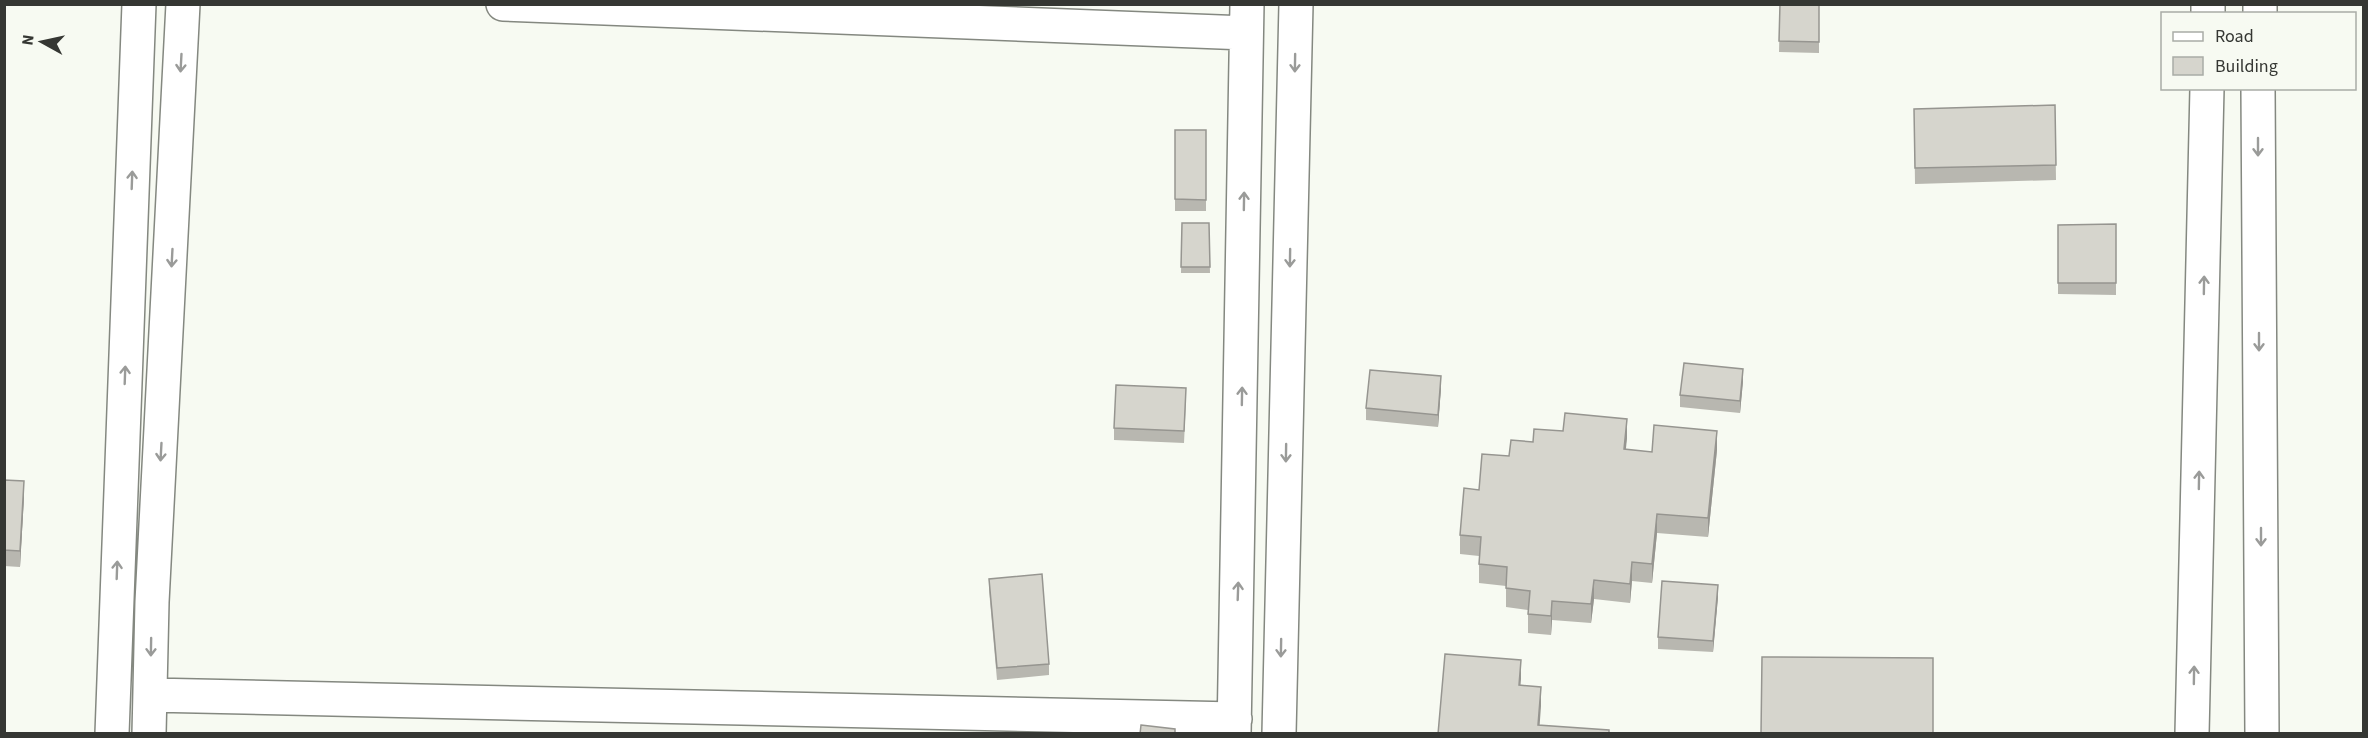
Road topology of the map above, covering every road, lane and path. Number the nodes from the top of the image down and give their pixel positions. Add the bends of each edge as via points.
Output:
1 (139, 4) edge
2 (183, 4) edge
3 (503, 4) edge
4 (1296, 4) edge
5 (1246, 19) edge
6 (2207, 90) edge
7 (2258, 90) edge
8 (150, 695) junction
9 (992, 724) edge
10 (1235, 726) edge
11 (112, 734) edge
12 (149, 734) edge
13 (1279, 734) edge
14 (2192, 734) edge
15 (2262, 734) edge

11 -> 1 lane
2 -> 8 lane
3 - 5 lane
4 -> 13 lane
10 -> 5 lane
14 -> 6 lane
7 -> 15 lane
8 - 9 lane
8 - 12 lane
9 - 10 lane

